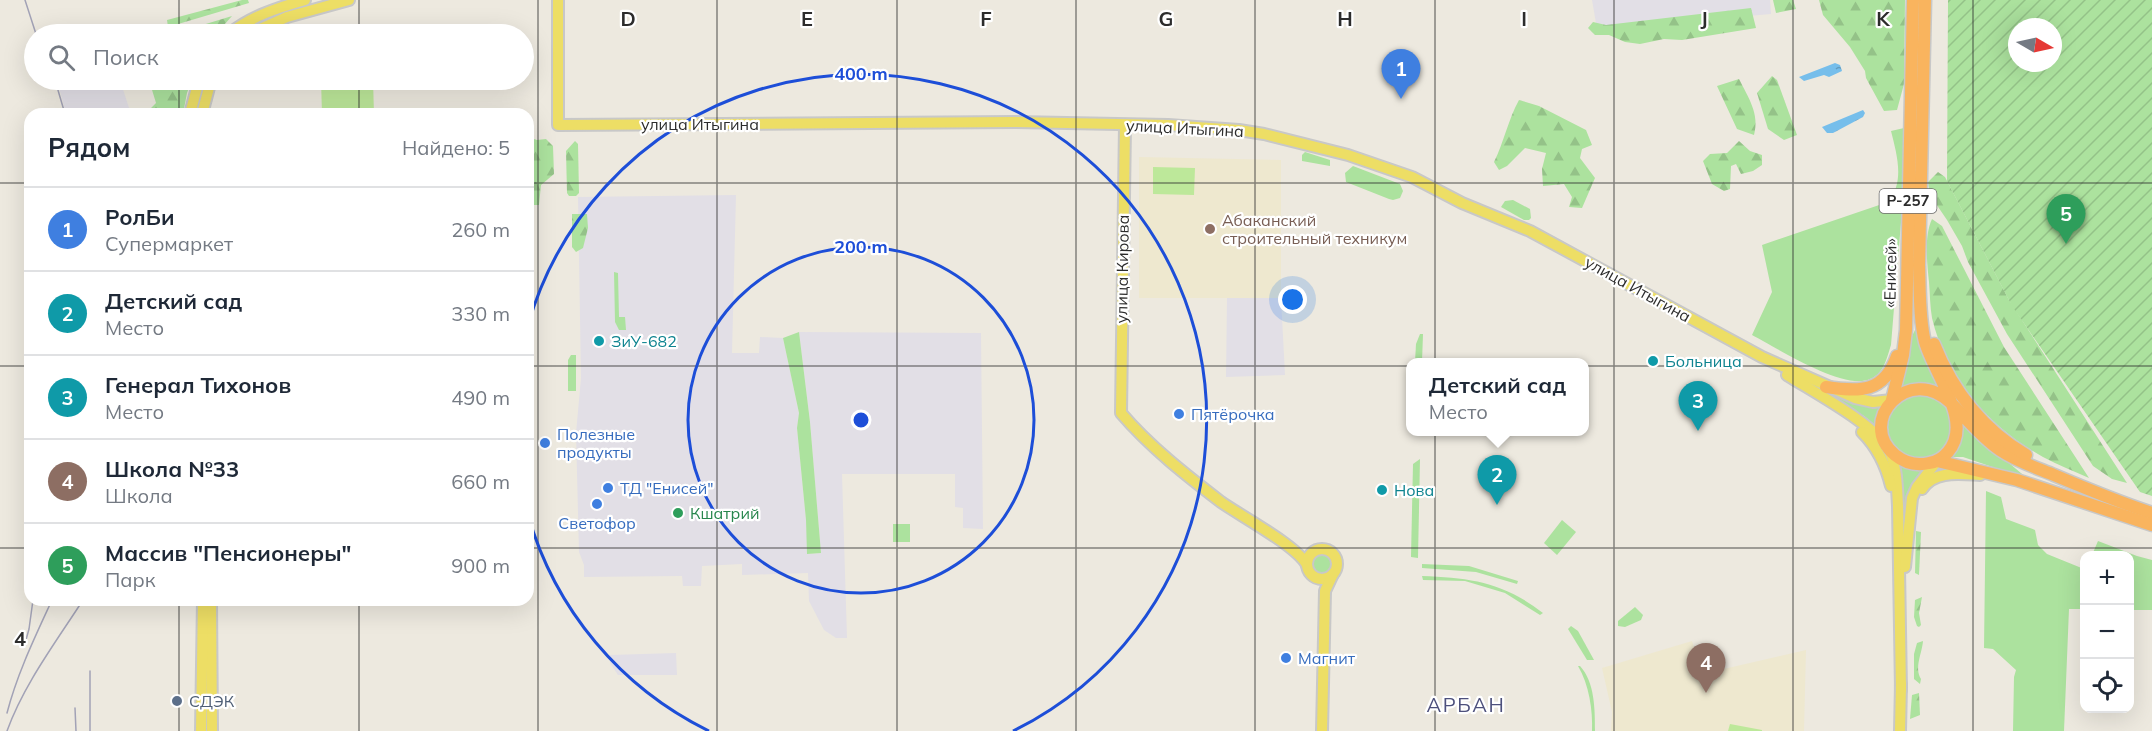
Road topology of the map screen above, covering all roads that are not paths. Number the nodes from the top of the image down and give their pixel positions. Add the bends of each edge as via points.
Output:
1 (304, 0) edge
2 (349, 0) edge
3 (558, 0) edge
4 (1913, 0) edge
5 (1924, 0) edge
6 (243, 24) edge
7 (273, 24) edge
8 (196, 90) edge
9 (208, 90) edge
10 (192, 108) edge
11 (204, 108) edge
12 (1125, 125) junction
13 (1920, 291) junction
14 (1906, 330) junction
15 (1825, 392) junction
16 (1892, 400) junction
17 (1951, 404) junction
18 (1889, 451) junction
19 (1937, 461) junction
20 (2005, 477) junction
21 (2098, 494) junction
22 (2152, 513) edge
23 (2152, 525) edge
24 (1903, 535) junction
25 (1297, 552) junction
26 (1312, 552) junction
27 (1307, 565) junction
28 (1333, 574) junction
29 (1318, 578) junction
30 (1325, 591) junction
31 (203, 606) edge
32 (211, 606) edge
33 (201, 731) edge
34 (212, 731) edge
35 (1322, 731) edge
36 (1900, 731) edge

1 - 6 main road
2 - 7 main road
3 - 12 main road, улица Итыгина via 558,125
4 - 14 highway, «Енисей» / Р-257
5 - 13 highway, «Енисей» / Р-257
8 - 10 main road
9 - 11 main road
12 - 15 main road, улица Итыгина via 1264,134 1348,155 1402,174 1530,231
12 - 25 main road, улица Кирова via 1121,413 1142,438 1221,501
13 - 17 highway, Р-257 via 1925,340
13 - 21 highway, Р-257 via 1936,350 1970,409 2012,447
14 - 15 highway via 1893,367 1884,379 1864,389
14 - 16 highway, «Енисей» / Р-257
15 - 16 main road, улица Итыгина via 1873,402
15 - 18 main road, улица Итыгина
15 - 24 main road via 1881,457
16 - 17 highway, Р-257 via 1921,388 1943,396
16 - 18 highway, «Енисей» / Р-257 via 1882,424
17 - 19 highway, Р-257 via 1958,424 1955,440
17 - 21 highway, Р-257 via 2001,451
18 - 19 highway via 1909,463
18 - 24 main road
19 - 20 highway
19 - 24 main road via 1917,487
20 - 23 highway
20 - 24 main road via 1957,474 1931,480 1920,492
21 - 22 highway, Р-257
24 - 36 main road
25 - 26 main road
25 - 27 main road
26 - 27 main road
26 - 28 main road via 1324,549 1333,553 1337,564
27 - 29 main road
28 - 29 main road
28 - 30 main road
29 - 30 main road
30 - 35 main road
31 - 33 main road
32 - 34 main road

